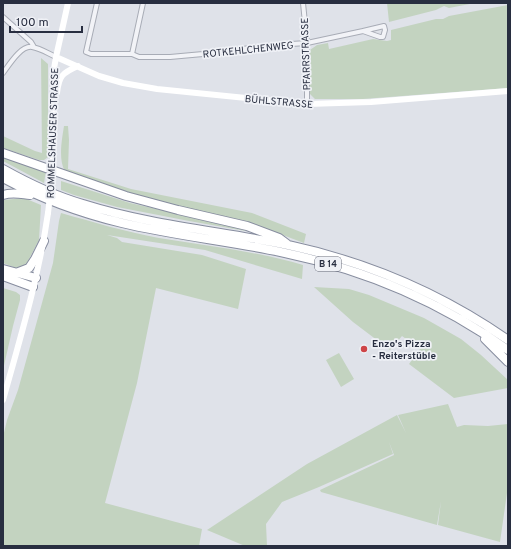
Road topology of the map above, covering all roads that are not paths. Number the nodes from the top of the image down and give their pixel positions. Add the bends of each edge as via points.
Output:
1 (68, 3) edge
2 (97, 3) edge
3 (143, 3) edge
4 (303, 3) edge
5 (3, 17) edge
6 (363, 31) junction
7 (307, 43) junction
8 (34, 47) junction
9 (132, 54) junction
10 (56, 57) junction
11 (78, 66) junction
12 (3, 73) edge
13 (508, 91) edge
14 (307, 104) junction
15 (54, 120) junction
16 (3, 153) edge
17 (3, 169) edge
18 (52, 170) junction
19 (3, 178) edge
20 (3, 195) edge
21 (37, 195) junction
22 (44, 241) junction
23 (288, 245) junction
24 (3, 269) edge
25 (16, 273) junction
26 (3, 276) edge
27 (36, 278) junction
28 (33, 287) junction
29 (475, 328) junction
30 (508, 340) edge
31 (508, 350) edge
32 (508, 362) edge
33 (3, 400) edge

1 - 10 main road, ROMMELSHAUSER STRASSE
2 - 9 street, ROTKEHLCHENWEG via 86,52
3 - 9 street
4 - 7 street, PFARRSTRASSE
5 - 8 street
6 - 6 street, ROTKEHLCHENWEG via 383,37 386,26
6 - 7 street, ROTKEHLCHENWEG
7 - 9 street, ROTKEHLCHENWEG via 170,57 139,57
7 - 14 street, PFARRSTRASSE
8 - 10 street
8 - 12 street via 20,51
10 - 11 main road, BÜHLSTRASSE
10 - 15 main road, ROMMELSHAUSER STRASSE via 53,83
11 - 14 main road, BÜHLSTRASSE via 123,83
11 - 15 main road via 61,76
13 - 14 main road, BÜHLSTRASSE via 371,102
15 - 18 main road, ROMMELSHAUSER STRASSE
16 - 18 highway
17 - 23 highway, B 14 via 59,196 114,213
18 - 22 main road, ROMMELSHAUSER STRASSE, bridge
18 - 23 highway via 153,204 248,226 279,238
19 - 21 highway, B 14
20 - 21 highway, B 14
21 - 29 highway, B 14 via 114,221 273,250 323,262 372,278 420,298
22 - 25 highway via 29,268
22 - 27 main road, ROMMELSHAUSER STRASSE
23 - 30 highway, B 14 via 347,261 406,283 458,309
24 - 25 highway
25 - 27 highway
26 - 28 highway
27 - 28 main road, ROMMELSHAUSER STRASSE
28 - 33 main road, ROMMELSHAUSER STRASSE
29 - 31 highway, B 14
29 - 32 highway

